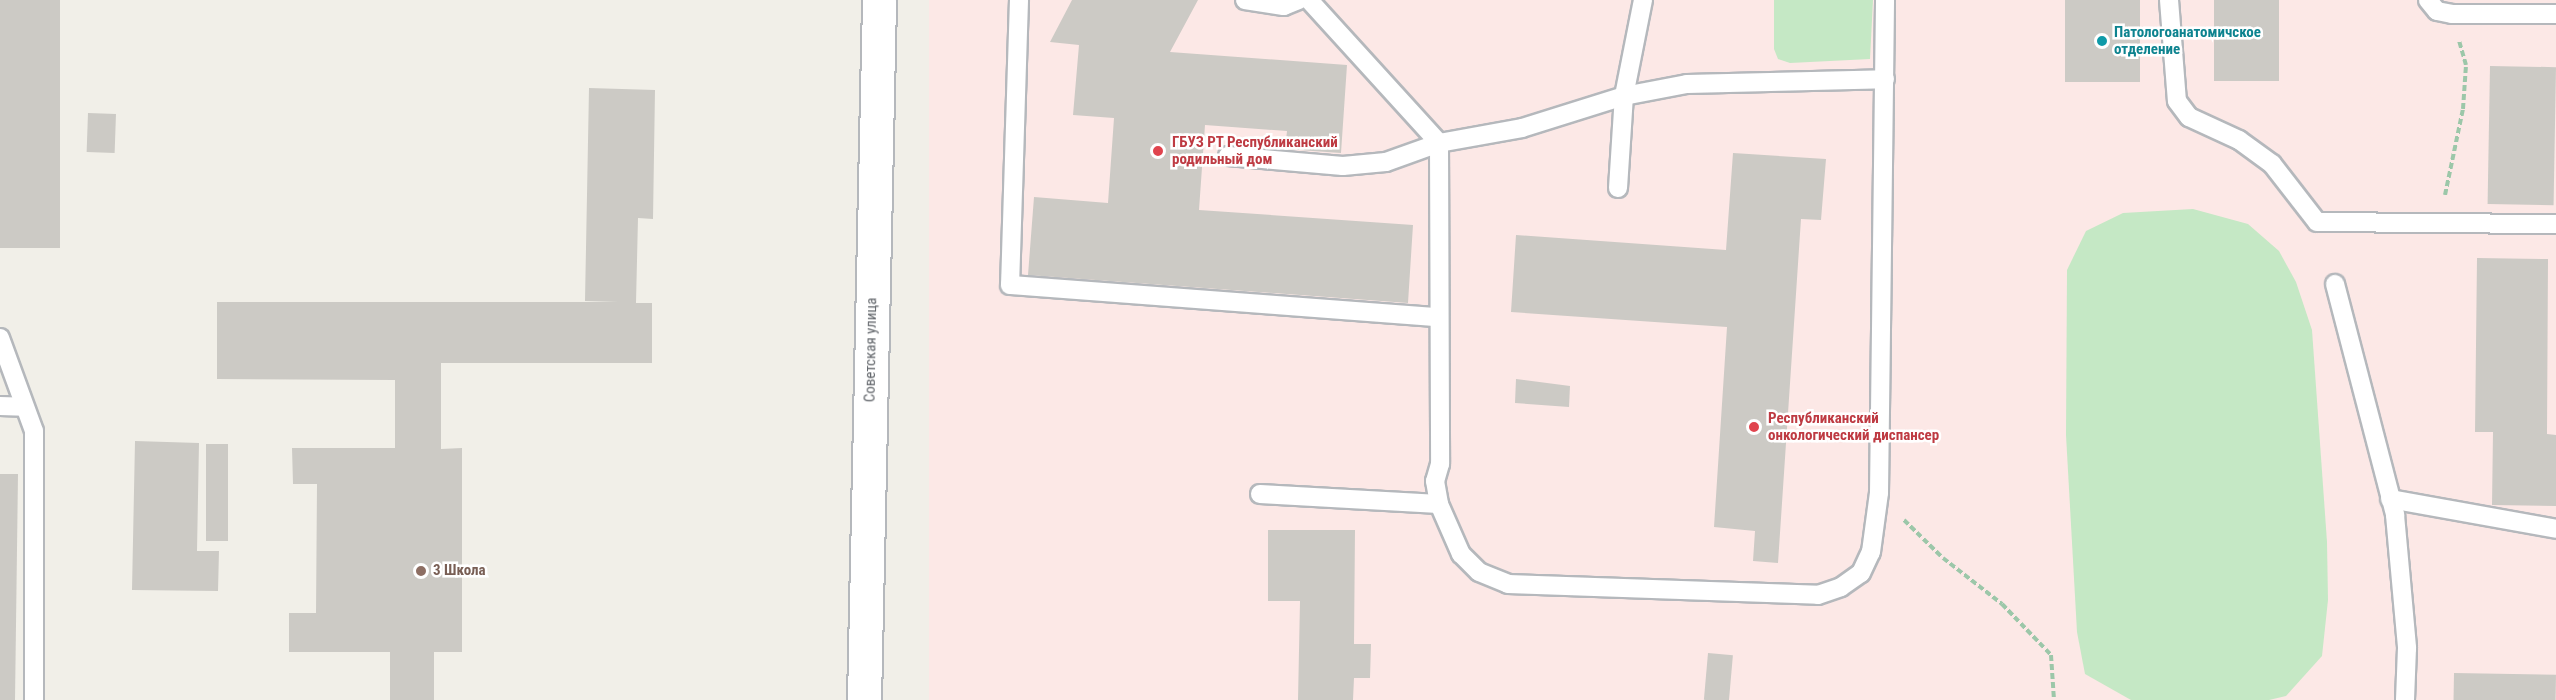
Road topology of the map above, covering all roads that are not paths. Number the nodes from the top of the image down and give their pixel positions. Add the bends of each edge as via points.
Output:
1 (879, 0) edge
2 (1020, 0) edge
3 (1245, 0) edge
4 (1299, 0) edge
5 (1309, 0) edge
6 (1643, 0) edge
7 (1885, 0) edge
8 (2169, 0) edge
9 (2428, 0) edge
10 (2556, 14) edge
11 (1885, 79) junction
12 (1624, 96) junction
13 (1439, 143) junction
14 (1228, 156) dead end
15 (1618, 188) dead end
16 (2556, 224) edge
17 (2335, 284) dead end
18 (1439, 316) junction
19 (0, 338) edge
20 (0, 406) edge
21 (24, 407) junction
22 (1260, 494) dead end
23 (2390, 499) junction
24 (1439, 504) junction
25 (2556, 529) edge
26 (34, 700) edge
27 (864, 700) edge
28 (2405, 700) edge

1 - 27 street, Советская улица
2 - 18 lane via 1010,285
3 - 4 lane via 1284,6
5 - 13 lane
6 - 12 lane
7 - 11 lane
8 - 16 lane via 2177,101 2189,117 2239,140 2272,164 2317,222
9 - 10 lane via 2437,11 2452,14
11 - 12 lane via 1687,84
11 - 24 lane via 1879,493 1871,552 1861,573 1841,587 1818,595 1508,584 1479,572 1461,554
12 - 13 lane via 1522,128
12 - 15 lane
13 - 14 lane via 1386,162 1343,166
13 - 18 lane
17 - 23 lane
18 - 24 lane via 1440,464 1435,481
19 - 21 lane via 13,364
20 - 21 lane
21 - 26 lane via 34,431
22 - 24 lane
23 - 25 lane
23 - 28 lane via 2407,648

